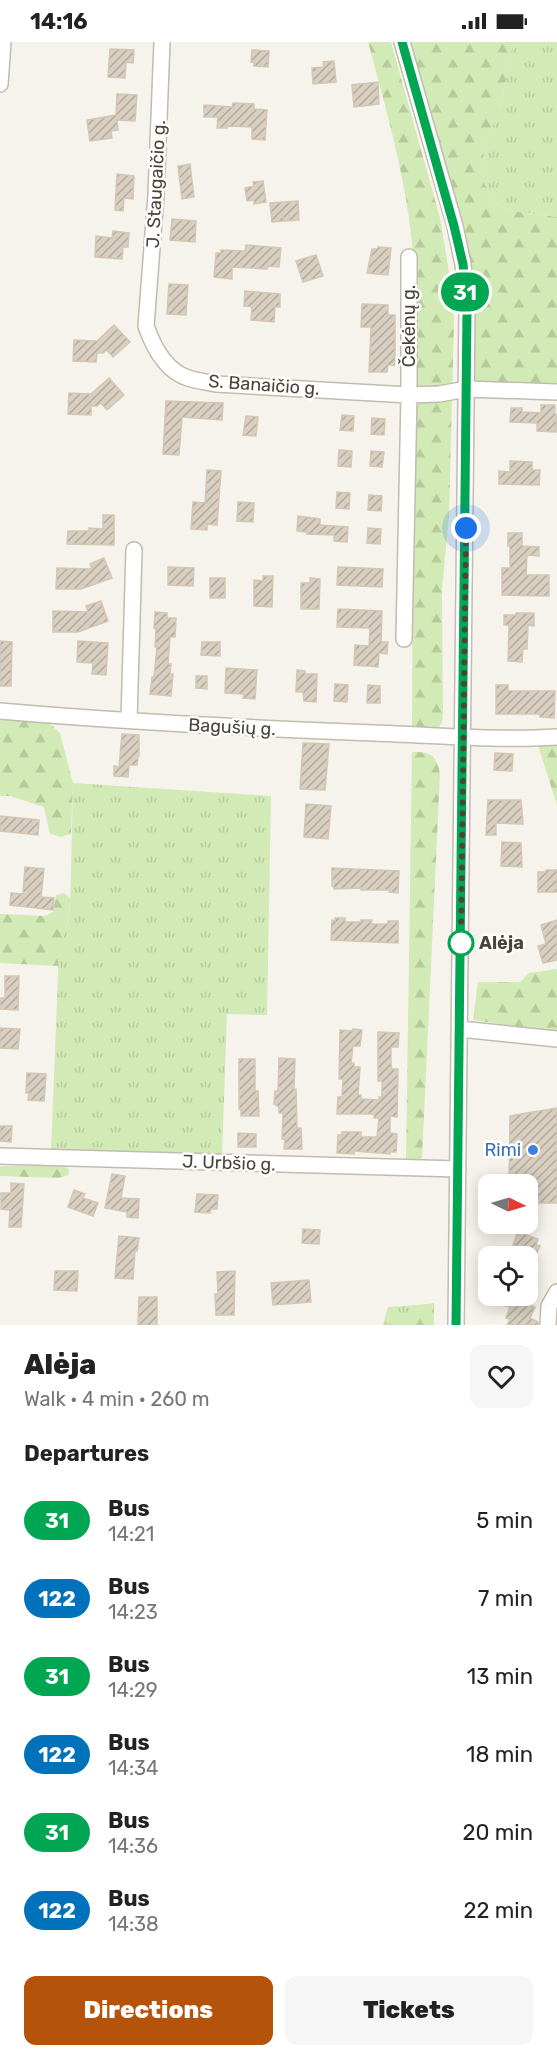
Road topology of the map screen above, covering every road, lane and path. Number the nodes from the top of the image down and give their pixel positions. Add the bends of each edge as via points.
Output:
1 (3, 42) edge
2 (162, 42) edge
3 (402, 42) edge
4 (0, 84) edge
5 (409, 257) dead end
6 (146, 326) joint
7 (467, 389) junction
8 (557, 392) edge
9 (408, 395) junction
10 (134, 550) dead end
11 (404, 639) dead end
12 (0, 711) edge
13 (129, 720) junction
14 (464, 737) junction
15 (557, 737) edge
16 (460, 1029) junction
17 (557, 1040) edge
18 (0, 1156) edge
19 (459, 1169) junction
20 (557, 1292) edge
21 (456, 1325) edge
22 (548, 1325) edge

1 - 4 street
2 - 6 street, J. Staugaičio g.
3 - 7 street via 463,264
5 - 9 street, Čekėnų g.
6 - 9 street, S. Banaičio g. via 158,352 186,378 216,384
7 - 8 street, S. Banaičio g.
7 - 9 street, S. Banaičio g.
7 - 14 street
9 - 11 street
10 - 13 street
12 - 13 street, Bagušių g.
13 - 14 street, Bagušių g.
14 - 15 street, Bagušių g.
14 - 16 street
16 - 17 street
16 - 19 street
18 - 19 street, J. Urbšio g.
19 - 21 street
20 - 22 street via 549,1306

